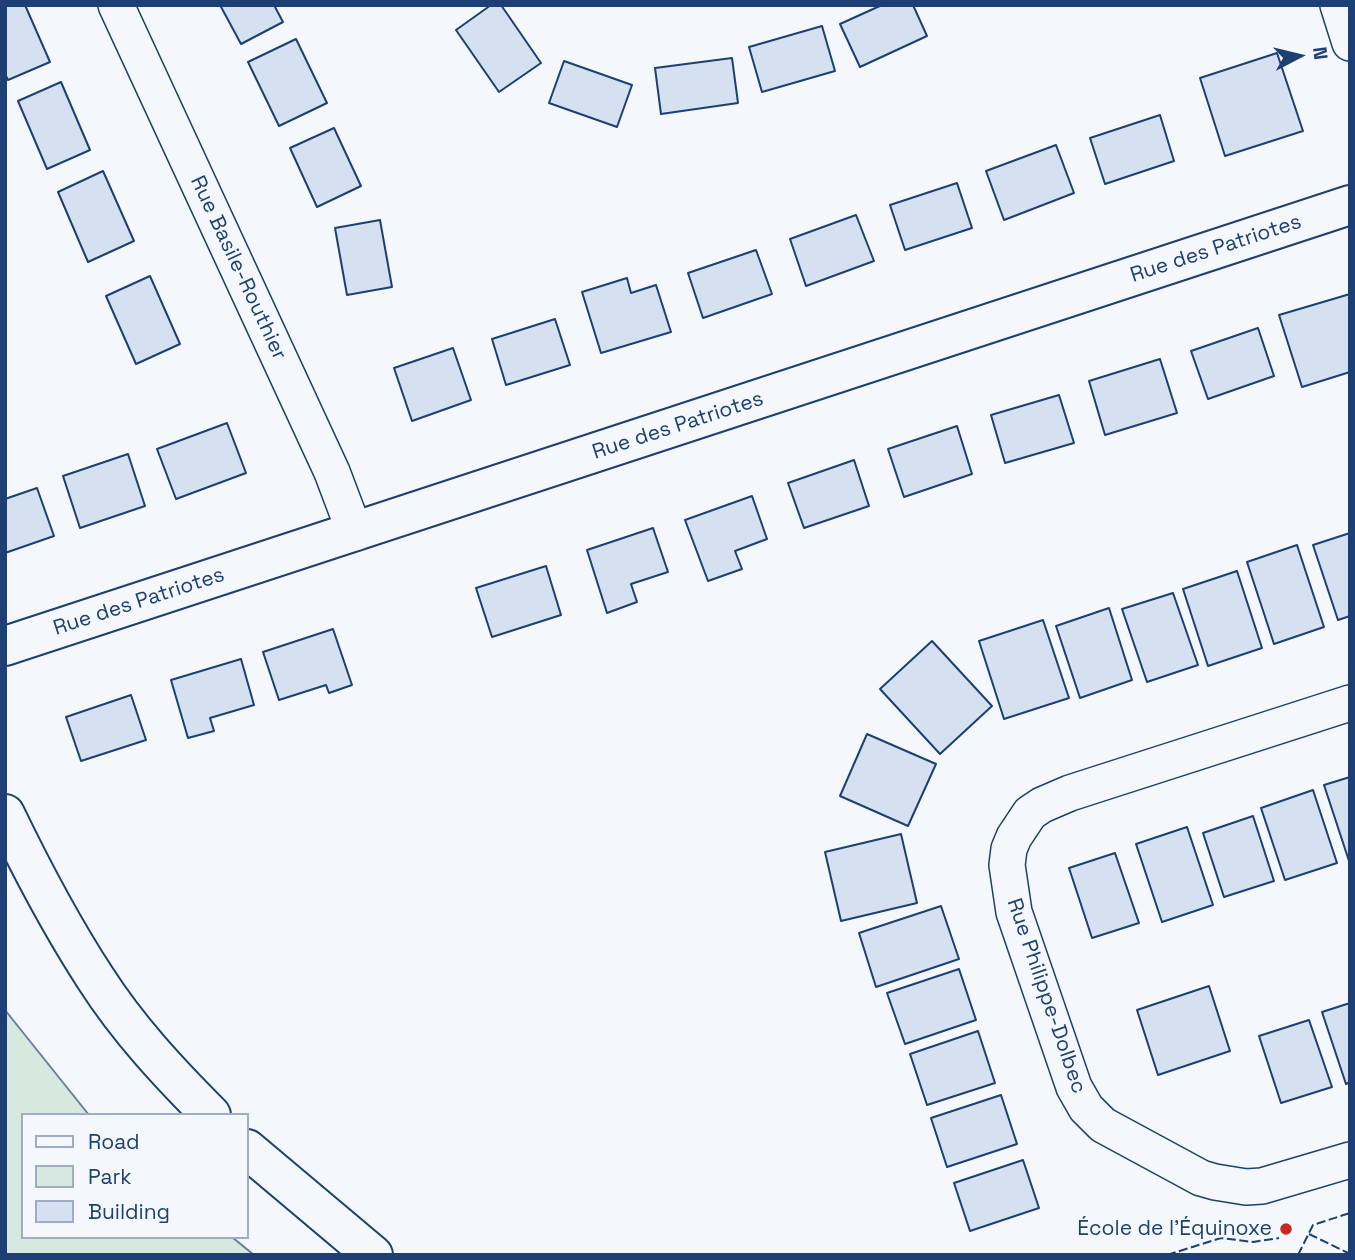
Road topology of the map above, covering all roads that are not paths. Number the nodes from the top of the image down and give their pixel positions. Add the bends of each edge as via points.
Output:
1 (116, 5) edge
2 (1338, 5) edge
3 (1350, 43) edge
4 (1350, 205) edge
5 (355, 533) junction
6 (5, 646) edge
7 (1350, 703) edge
8 (5, 814) edge
9 (209, 1113) edge
10 (248, 1150) edge
11 (1350, 1160) edge
12 (373, 1255) edge

1 - 5 street, Rue Basile-Routhier via 332,472
2 - 3 street
4 - 5 street, Rue des Patriotes
5 - 6 street, Rue des Patriotes
7 - 11 street, Rue Philippe-Dolbec via 1042,805 1021,824 1007,865 1014,912 1074,1087 1103,1125 1201,1178 1230,1185 1277,1182
8 - 9 street via 96,980 171,1075
10 - 12 street

